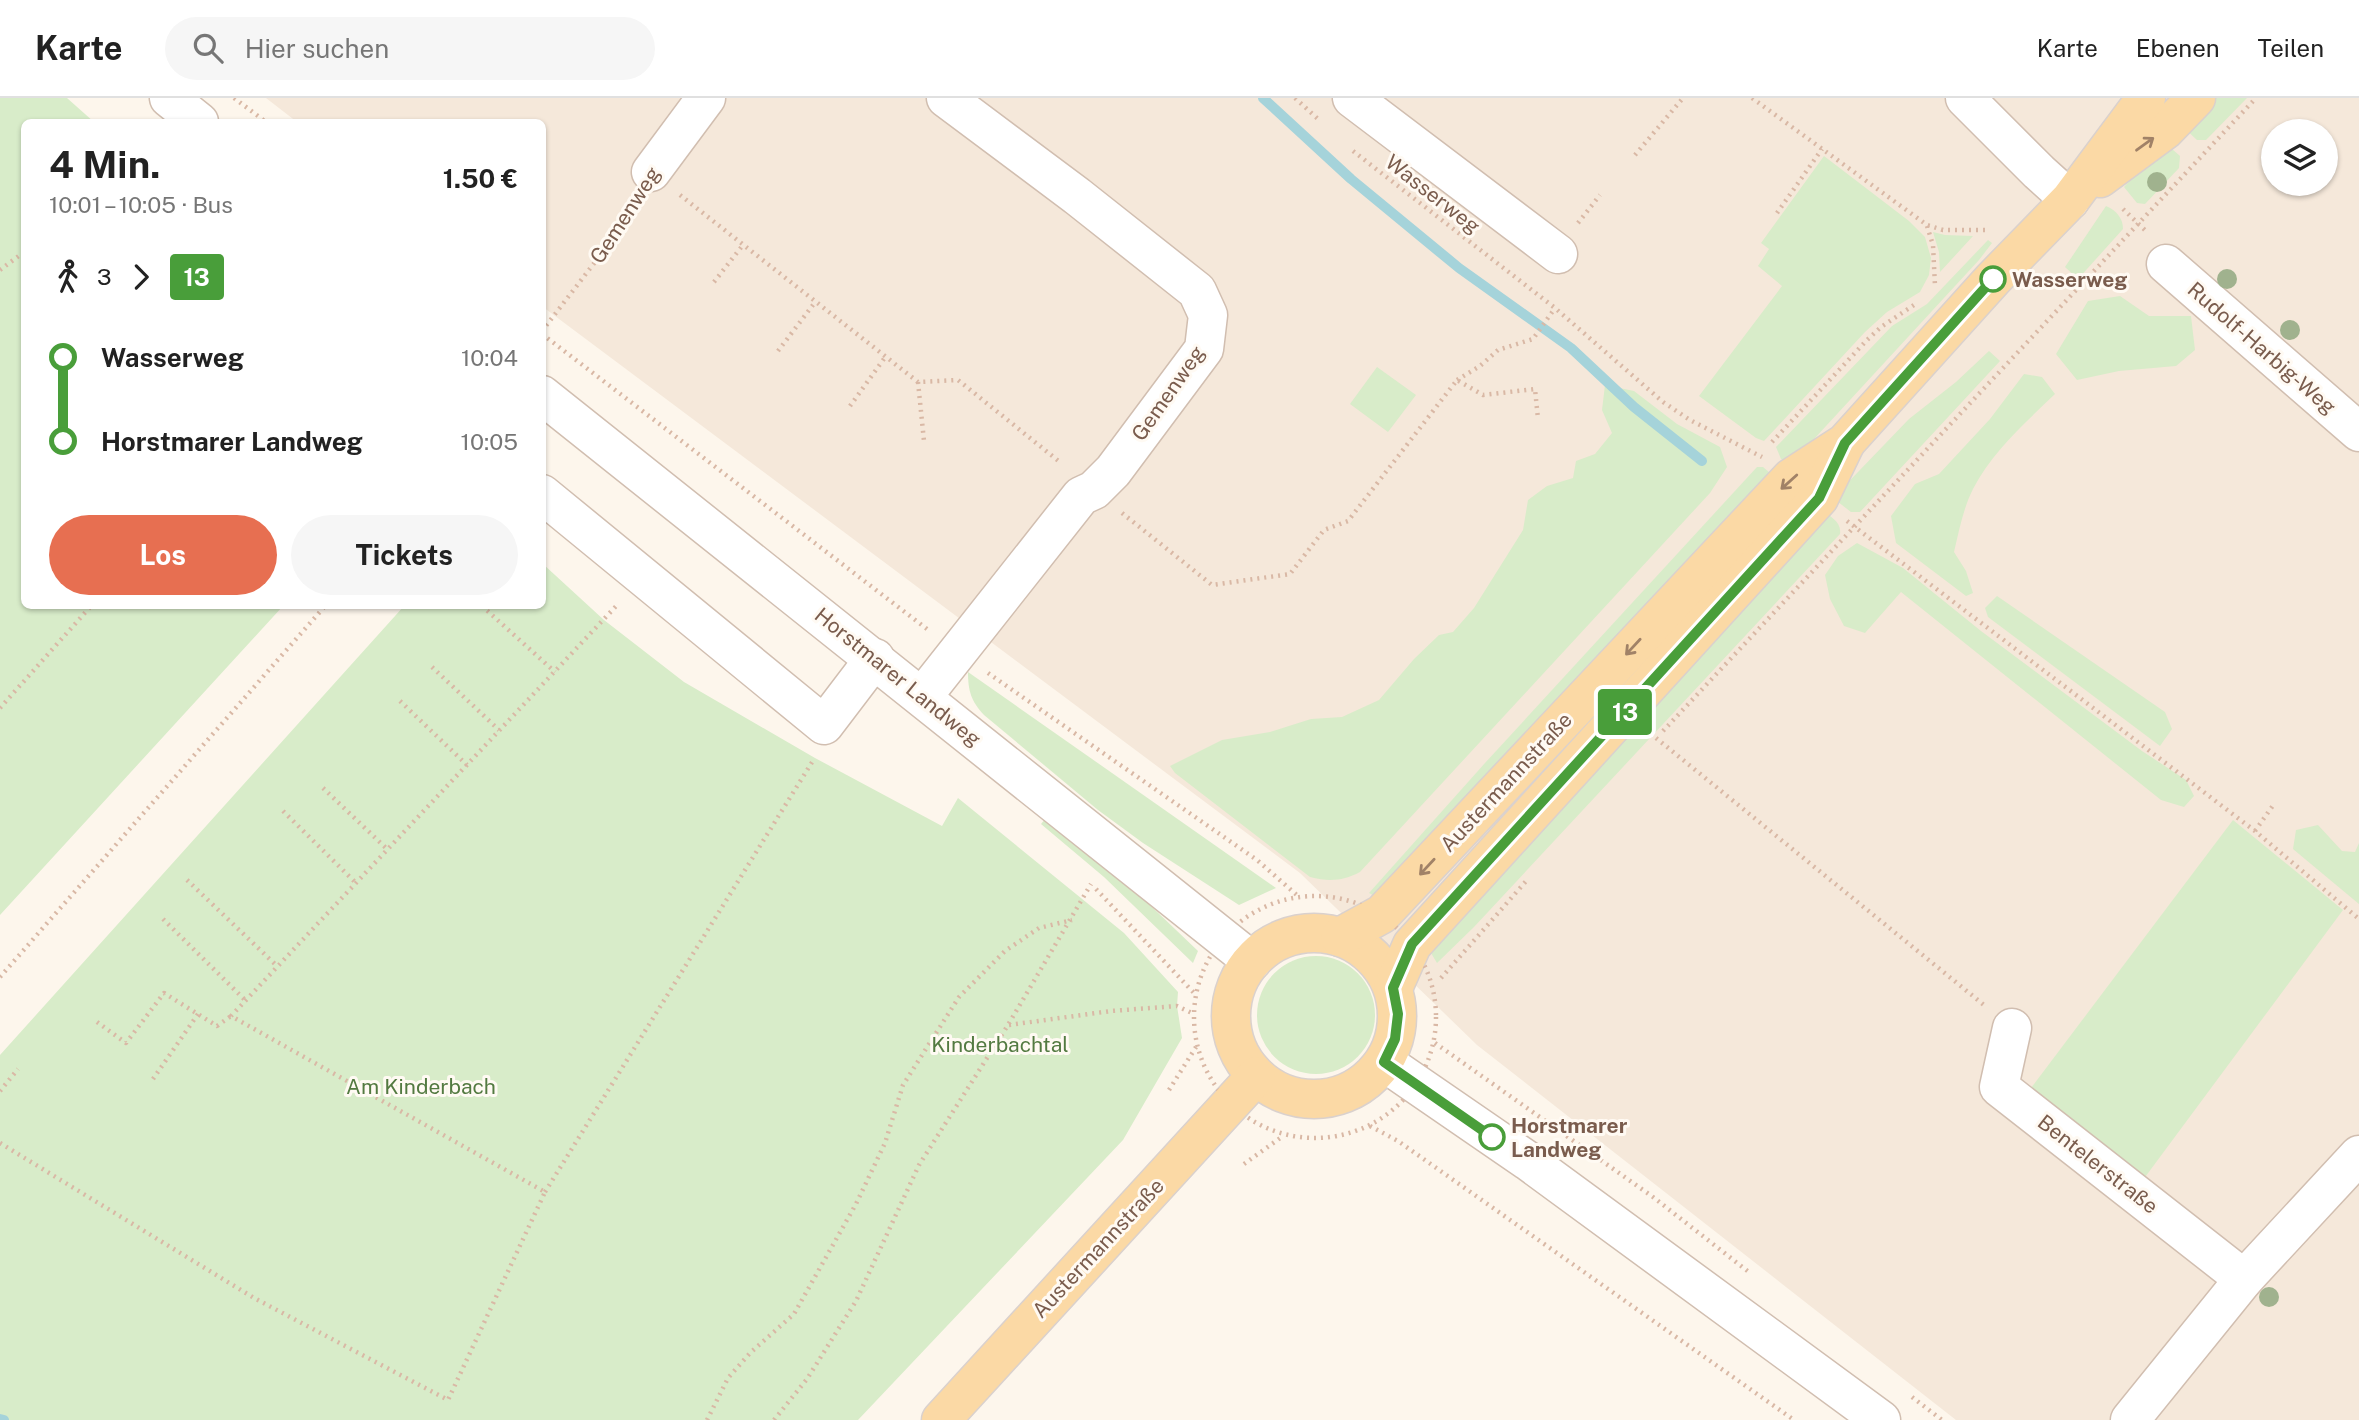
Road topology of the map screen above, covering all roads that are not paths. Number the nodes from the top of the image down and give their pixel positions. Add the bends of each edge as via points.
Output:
1 (706, 98) edge
2 (946, 98) edge
3 (1352, 98) edge
4 (1965, 98) edge
5 (2146, 98) edge
6 (2196, 98) edge
7 (651, 172) road end
8 (2070, 200) junction
9 (1559, 254) dead end
10 (2166, 264) dead end
11 (546, 397) edge
12 (2359, 432) edge
13 (1805, 488) junction
14 (546, 497) edge
15 (875, 658) junction
16 (923, 696) junction
17 (1340, 937) junction
18 (1252, 961) junction
19 (1393, 988) junction
20 (2012, 1028) road end
21 (1384, 1062) junction
22 (1256, 1076) junction
23 (2359, 1155) edge
24 (2244, 1279) junction
25 (941, 1420) edge
26 (1881, 1420) edge
27 (2130, 1420) edge

1 - 7 street, Gemenweg
2 - 16 street, Gemenweg via 1198,291 1208,315 1204,349 1113,471 1081,496
3 - 9 street
4 - 8 street
5 - 8 main road, Austermannstraße
8 -> 6 main road, Austermannstraße via 2165,130
8 - 13 main road, Austermannstraße
10 - 12 street, Rudolf-Harbig-Weg
11 - 15 street, Horstmarer Landweg
13 -> 17 main road, Austermannstraße via 1382,914
13 - 19 main road, Austermannstraße via 1412,944
14 - 15 street via 824,725
15 - 16 street, Horstmarer Landweg
16 - 18 street, Horstmarer Landweg
17 - 18 main road, Austermannstraße via 1316,932 1292,935 1270,944
17 - 19 main road, Austermannstraße via 1373,957
18 - 22 main road, Austermannstraße via 1238,982 1231,1006 1232,1032 1241,1056
19 - 21 main road, Austermannstraße via 1398,1014 1395,1039
20 - 24 street, Bentelerstraße via 1999,1087
21 - 22 main road, Austermannstraße via 1357,1087 1323,1099 1298,1098
21 - 26 street via 1528,1161
22 - 25 main road, Austermannstraße
23 - 24 street
24 - 27 street

